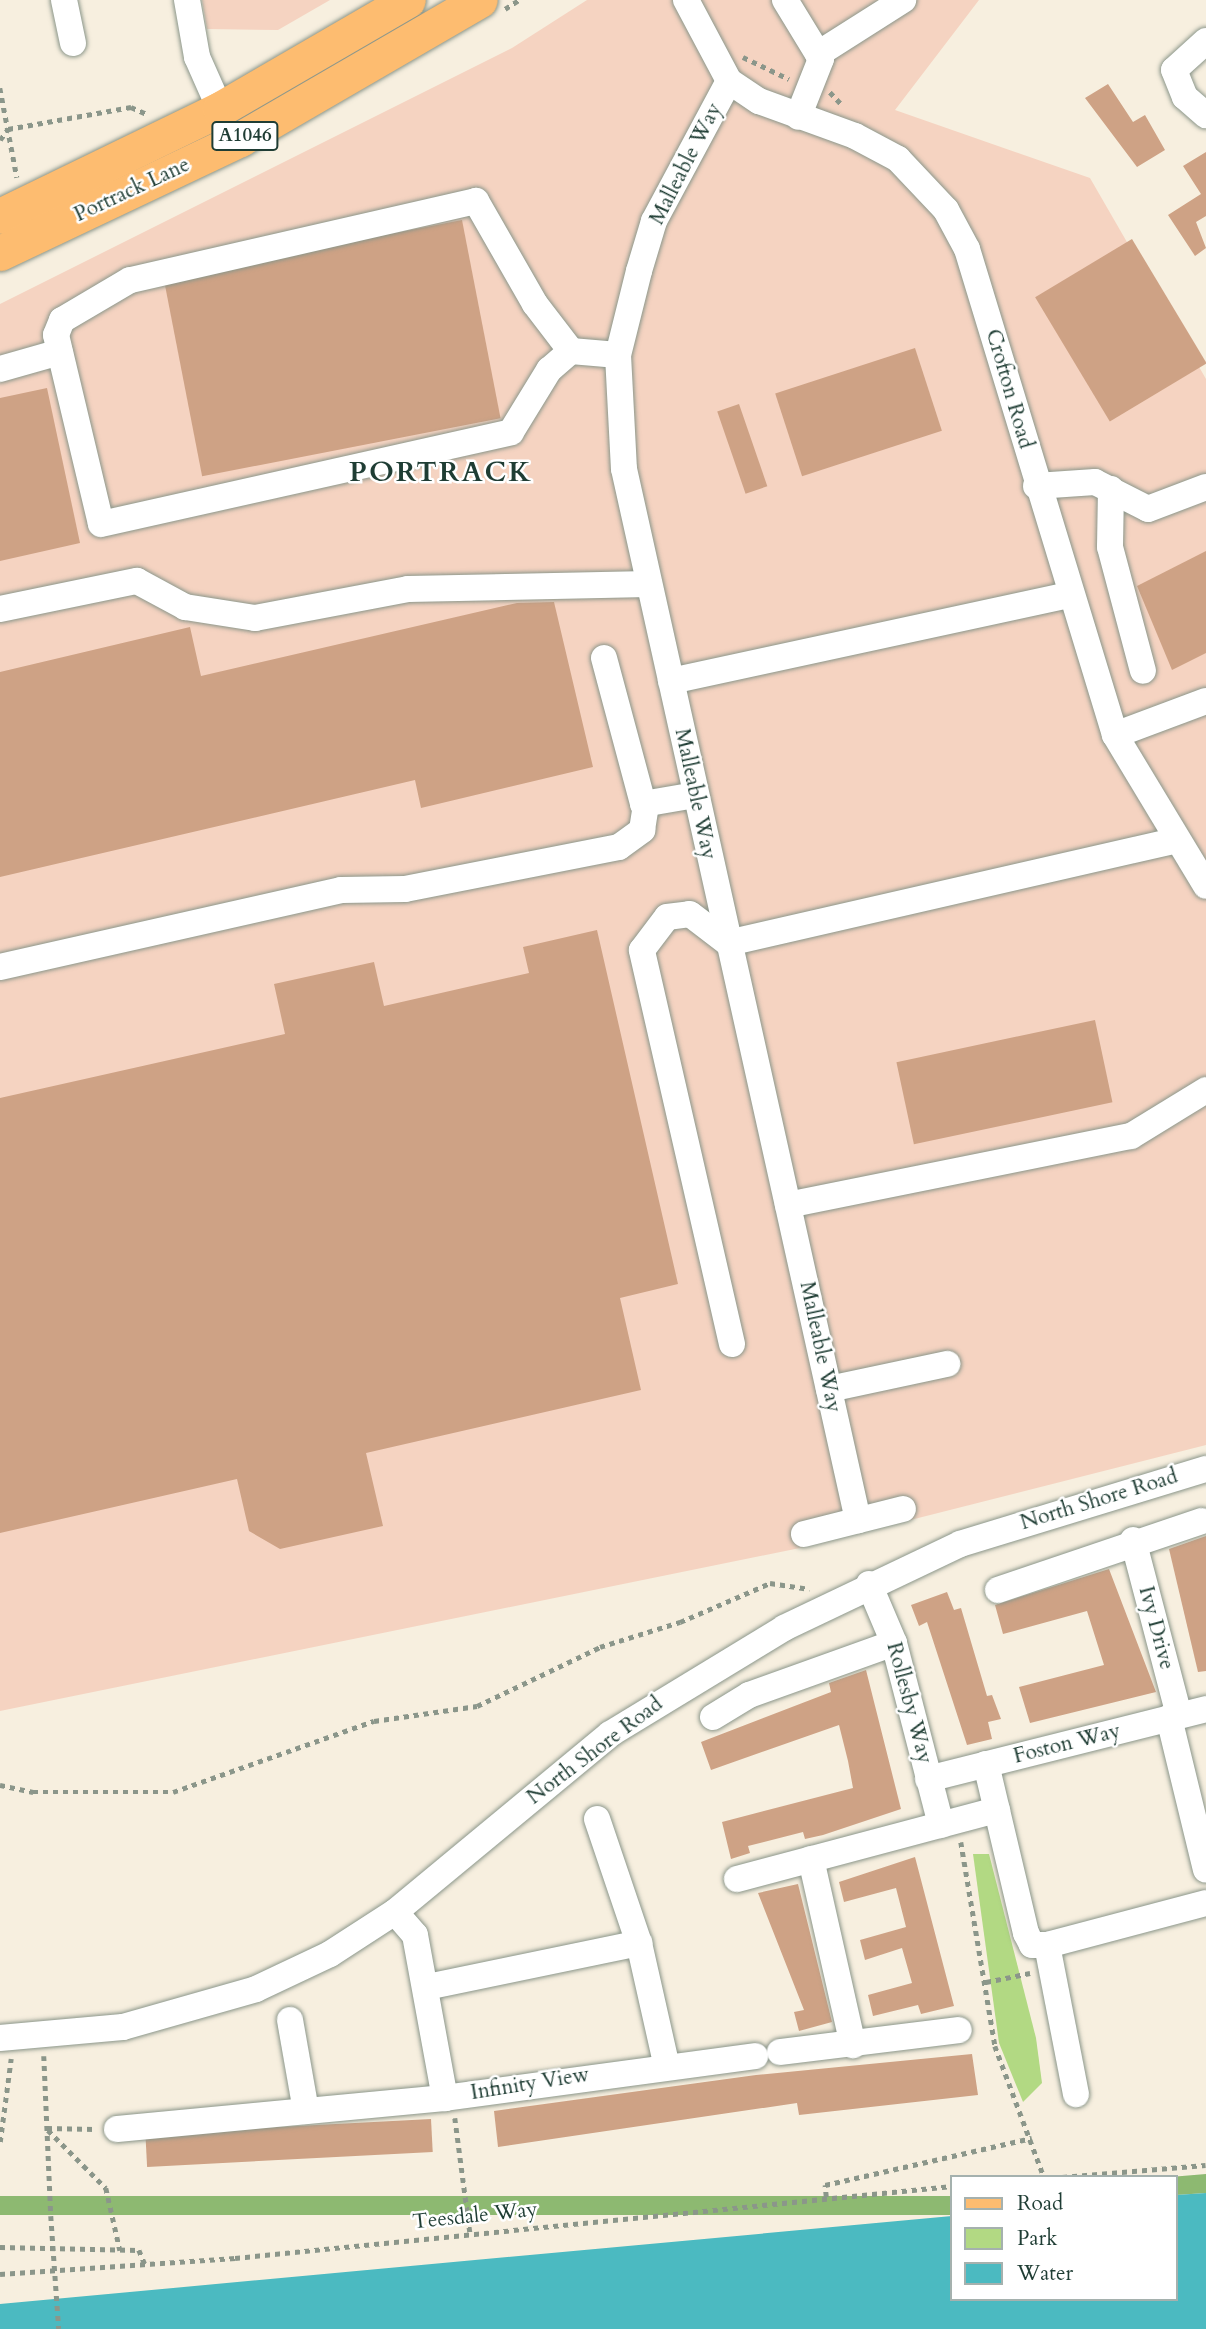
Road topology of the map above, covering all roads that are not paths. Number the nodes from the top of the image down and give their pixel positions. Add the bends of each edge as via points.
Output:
1 (64, 0) edge
2 (187, 0) edge
3 (408, 0) edge
4 (481, 0) edge
5 (686, 0) edge
6 (785, 0) edge
7 (903, 0) edge
8 (1206, 41) edge
9 (72, 43) dead end
10 (818, 54) junction
11 (729, 81) junction
12 (220, 109) junction
13 (1206, 115) edge
14 (798, 117) junction
15 (10, 202) edge
16 (0, 253) edge
17 (571, 351) junction
18 (60, 352) junction
19 (618, 355) junction
20 (0, 369) edge
21 (1036, 486) junction
22 (1206, 487) edge
23 (1111, 489) junction
24 (649, 584) junction
25 (1069, 595) junction
26 (0, 609) edge
27 (604, 658) dead end
28 (1143, 671) dead end
29 (671, 681) junction
30 (1206, 701) edge
31 (1115, 735) junction
32 (695, 795) junction
33 (646, 806) junction
34 (1177, 840) junction
35 (1206, 886) edge
36 (727, 943) junction
37 (0, 967) edge
38 (1206, 1090) edge
39 (788, 1205) junction
40 (732, 1344) dead end
41 (947, 1364) dead end
42 (829, 1389) junction
43 (1206, 1469) edge
44 (903, 1509) dead end
45 (858, 1520) junction
46 (1202, 1521) dead end
47 (804, 1534) dead end
48 (1133, 1541) junction
49 (869, 1584) junction
50 (998, 1590) dead end
51 (894, 1643) junction
52 (1206, 1709) edge
53 (713, 1717) dead end
54 (1174, 1717) junction
55 (986, 1764) junction
56 (928, 1779) junction
57 (997, 1810) junction
58 (597, 1819) dead end
59 (948, 1823) junction
60 (811, 1859) junction
61 (1206, 1870) edge
62 (737, 1879) dead end
63 (1206, 1903) edge
64 (395, 1912) junction
65 (639, 1942) junction
66 (1050, 1957) junction
67 (427, 1987) junction
68 (290, 2020) dead end
69 (960, 2030) dead end
70 (6, 2038) edge
71 (853, 2045) junction
72 (666, 2063) junction
73 (1076, 2094) dead end
74 (449, 2097) junction
75 (306, 2111) junction
76 (117, 2129) road end

1 - 9 street
2 - 12 street via 198,57
3 - 12 main road, Portrack Lane / A1046
4 - 16 main road, Portrack Lane / A1046 via 240,139
5 - 11 street
6 - 10 street
7 - 10 street
8 - 13 street via 1184,55 1174,69 1176,83
10 - 14 street via 813,89
11 - 14 street, Crofton Road
11 - 19 street, Malleable Way via 654,221
12 - 15 main road, Portrack Lane / A1046
14 - 21 street, Crofton Road via 898,159 946,210 967,248
17 - 18 street via 535,304 477,201 130,280 62,320 56,335
17 - 18 street via 549,370 511,432 101,524
17 - 19 street
18 - 20 street
19 - 24 street, Malleable Way via 624,469
21 - 23 street via 1080,481
21 - 25 street, Crofton Road
22 - 23 street via 1148,509
23 - 28 street via 1110,547
24 - 26 street via 408,589 255,618 185,607 137,581
24 - 29 street, Malleable Way
25 - 29 street
25 - 31 street, Crofton Road
27 - 33 street
29 - 32 street, Malleable Way
30 - 31 street
31 - 34 street, Crofton Road
32 - 33 street
32 - 36 street, Malleable Way
33 - 37 street via 642,830 619,846 405,890 341,890
34 - 35 street, Crofton Road
34 - 36 street
36 - 39 street, Malleable Way
36 - 40 street via 690,915 667,916 642,950
38 - 39 street via 1131,1136
39 - 42 street, Malleable Way
41 - 42 street
42 - 45 street, Malleable Way
43 - 49 street, North Shore Road via 1043,1516
44 - 45 street
45 - 47 street
46 - 48 street
48 - 50 street
48 - 54 street, Ivy Drive
49 - 51 street, Rollesby Way
49 - 64 street, North Shore Road via 719,1663 610,1734
51 - 53 street via 748,1695
51 - 56 street, Rollesby Way
52 - 54 street, Foston Way
54 - 55 street, Foston Way
54 - 61 street, Ivy Drive
55 - 56 street, Foston Way
55 - 57 street
56 - 59 street, Rollesby Way
57 - 59 street
57 - 66 street via 1026,1933 1032,1945
58 - 65 street
59 - 60 street
60 - 62 street
60 - 71 street
63 - 66 street
64 - 67 street via 415,1935
64 - 70 street, North Shore Road via 330,1954 256,1989 123,2027 44,2038
65 - 67 street
65 - 72 street
66 - 73 street
67 - 74 street
68 - 75 street
69 - 71 street, Infinity View
71 - 72 street, Infinity View
72 - 74 street, Infinity View
74 - 75 street, Infinity View
75 - 76 street, Infinity View

